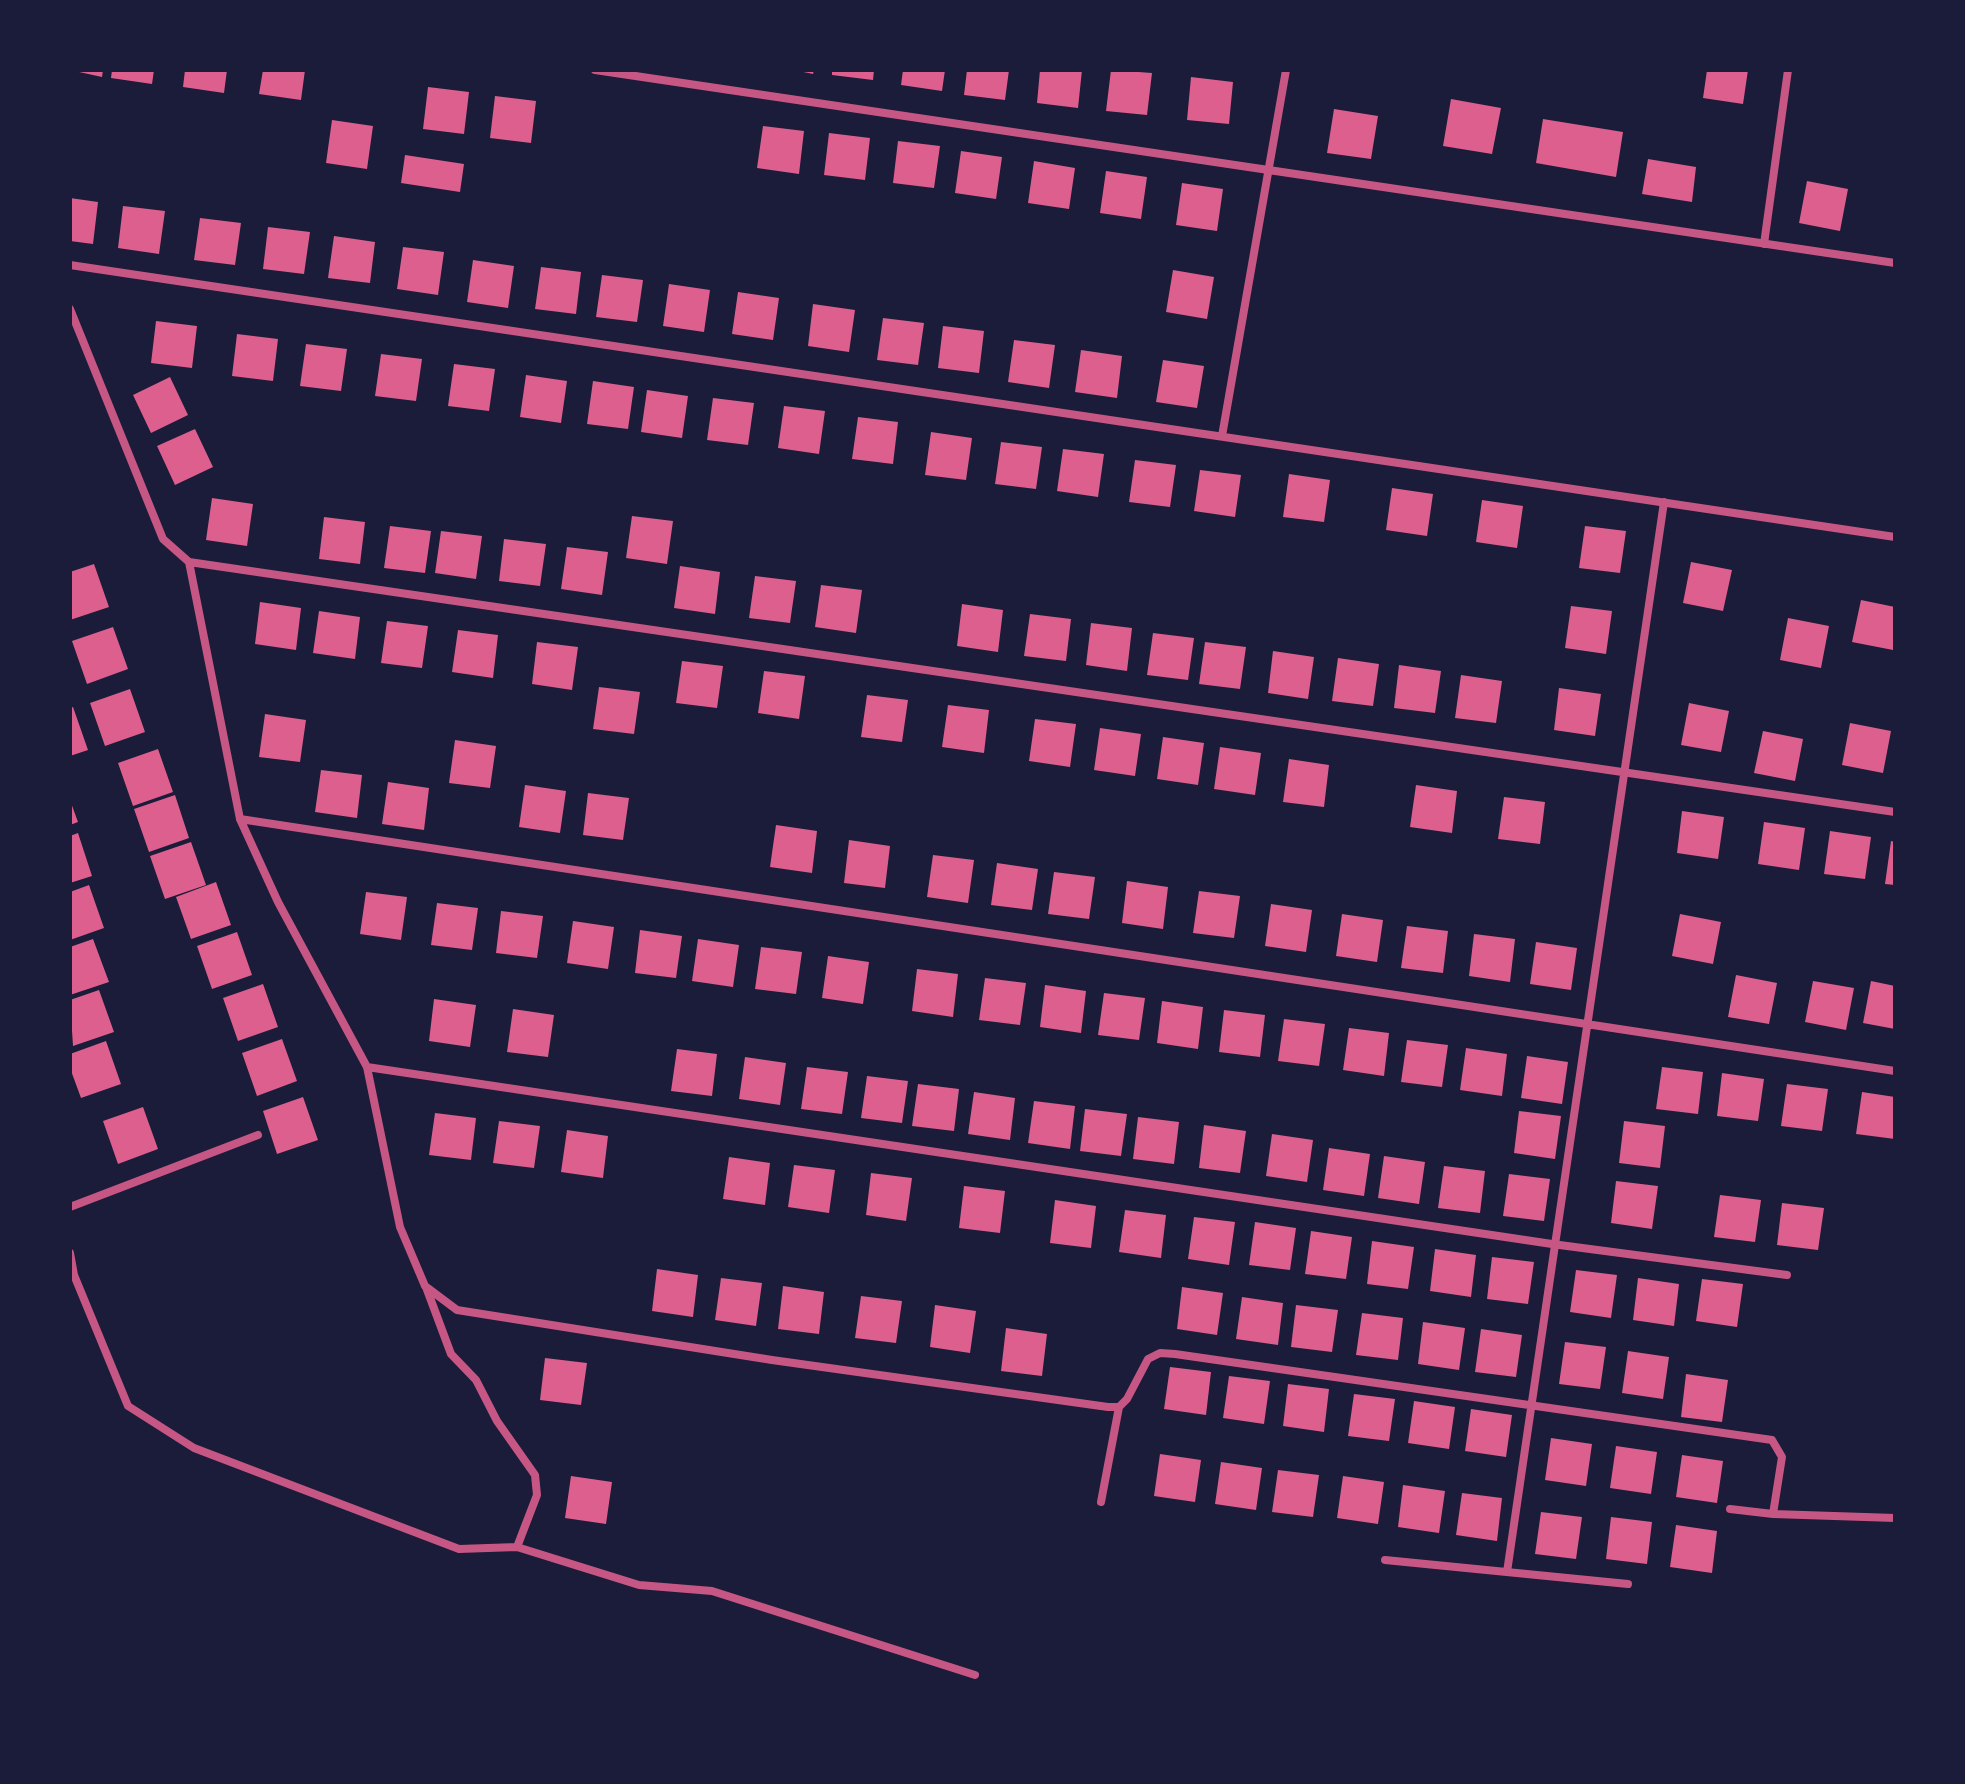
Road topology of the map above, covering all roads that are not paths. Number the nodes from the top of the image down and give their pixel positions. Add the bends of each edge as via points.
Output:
1 (595, 70) edge
2 (1286, 70) edge
3 (1788, 70) edge
4 (1271, 171) junction
5 (1764, 244) junction
6 (1895, 263) edge
7 (70, 265) edge
8 (70, 309) edge
9 (1222, 436) junction
10 (1664, 502) junction
11 (1895, 537) edge
12 (189, 562) junction
13 (1623, 772) junction
14 (1895, 812) edge
15 (240, 819) junction
16 (1587, 1024) junction
17 (367, 1067) junction
18 (1895, 1071) edge
19 (258, 1135) dead end
20 (70, 1207) edge
21 (1552, 1244) junction
22 (70, 1253) edge
23 (1787, 1275) dead end
24 (425, 1286) junction
25 (1531, 1406) junction
26 (1119, 1407) junction
27 (1101, 1502) dead end
28 (1730, 1509) dead end
29 (1773, 1514) junction
30 (1895, 1518) edge
31 (517, 1547) junction
32 (1385, 1560) dead end
33 (1507, 1572) junction
34 (1628, 1584) dead end
35 (975, 1675) dead end

1 - 4 street
2 - 4 street
3 - 5 street
4 - 5 street
4 - 9 street
5 - 6 street
7 - 9 street
8 - 12 street via 163,539
9 - 10 street
10 - 11 street
10 - 13 street
12 - 13 street
12 - 15 street
13 - 14 street
13 - 16 street
15 - 16 street
15 - 17 street via 278,902
16 - 18 street
16 - 21 street
17 - 21 street
17 - 24 street via 400,1227
19 - 20 street
21 - 23 street
21 - 25 street
22 - 31 street via 74,1275 128,1406 194,1448 459,1549
24 - 26 street via 457,1310
24 - 31 street via 451,1354 476,1380 535,1475 537,1495
25 - 26 street via 1160,1353 1148,1359
25 - 29 street via 1772,1440 1782,1457
25 - 33 street
26 - 27 street
28 - 29 street
29 - 30 street
31 - 35 street via 639,1585 712,1591
32 - 33 street
33 - 34 street

